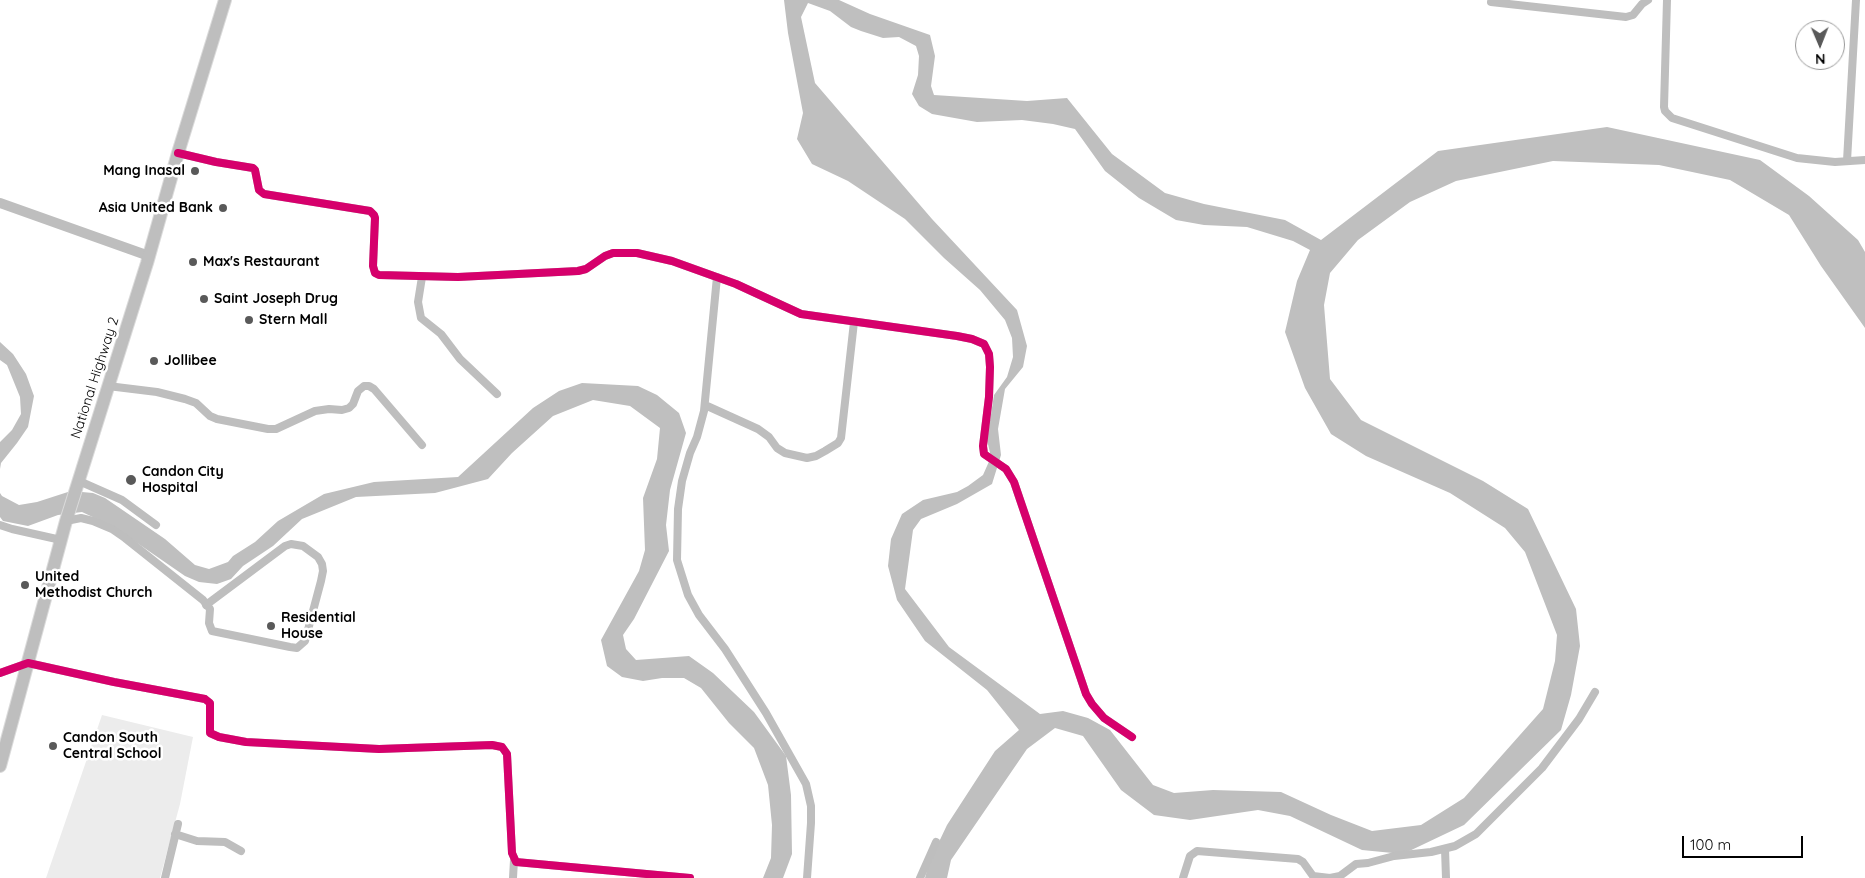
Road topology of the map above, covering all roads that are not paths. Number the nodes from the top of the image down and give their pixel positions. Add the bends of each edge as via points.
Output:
1 (226, 0) edge
2 (1648, 0) edge
3 (1667, 0) edge
4 (1856, 0) edge
5 (1491, 2) dead end
6 (178, 153) junction
7 (1865, 160) edge
8 (1847, 161) junction
9 (0, 203) edge
10 (149, 256) junction
11 (422, 277) junction
12 (717, 277) junction
13 (854, 322) junction
14 (108, 386) junction
15 (497, 394) dead end
16 (705, 405) junction
17 (422, 445) dead end
18 (78, 484) junction
19 (67, 518) junction
20 (0, 525) edge
21 (156, 525) dead end
22 (61, 540) junction
23 (206, 605) junction
24 (28, 663) junction
25 (0, 673) edge
26 (1595, 692) dead end
27 (1132, 737) dead end
28 (0, 766) edge
29 (178, 824) dead end
30 (175, 834) junction
31 (936, 842) dead end
32 (1445, 849) junction
33 (241, 850) dead end
34 (514, 860) junction
35 (165, 878) edge
36 (513, 878) edge
37 (690, 878) edge
38 (807, 878) edge
39 (920, 878) edge
40 (1183, 878) edge
41 (1446, 878) edge

1 - 6 main road, National Highway 2
2 - 5 street via 1626,17
3 - 8 street via 1663,83 1664,107 1668,115 1798,158
4 - 8 street
6 - 10 main road, National Highway 2
6 - 11 street via 253,168 258,190 264,194 370,211 376,224 375,273
7 - 8 street
9 - 10 street
10 - 14 main road, National Highway 2
11 - 12 street via 578,271 613,252 652,255
11 - 15 street via 418,302 421,318 441,334 460,359
12 - 13 street via 801,314
12 - 16 street
13 - 16 street via 841,438 825,452 807,458 785,453 758,429
13 - 27 street via 957,336 984,344 990,367 984,454 1002,466 1014,482 1086,694 1104,718
14 - 17 street via 185,399 217,419 268,429 276,429 315,411 349,408 358,391 369,386
14 - 18 main road, National Highway 2
16 - 38 street via 682,481 676,528 678,560 688,595 699,615 766,713 806,784 812,823
18 - 19 main road, National Highway 2
18 - 21 street via 122,500
19 - 22 main road, National Highway 2
19 - 23 street via 82,518 112,529
20 - 22 street
22 - 24 main road, National Highway 2
23 - 23 street via 210,610 212,631 297,648 305,641 321,581 322,564 303,546 285,546
24 - 25 street
24 - 28 main road, National Highway 2
24 - 34 street via 208,700 209,732 228,739 370,748 502,747 508,754
26 - 32 street via 1542,768 1476,834
29 - 30 street
30 - 33 street via 225,842
30 - 35 street
31 - 39 street
32 - 40 street via 1356,864 1340,876 1330,878 1313,876 1298,859 1197,851 1190,856
32 - 41 street
34 - 36 street
34 - 37 street via 518,863

